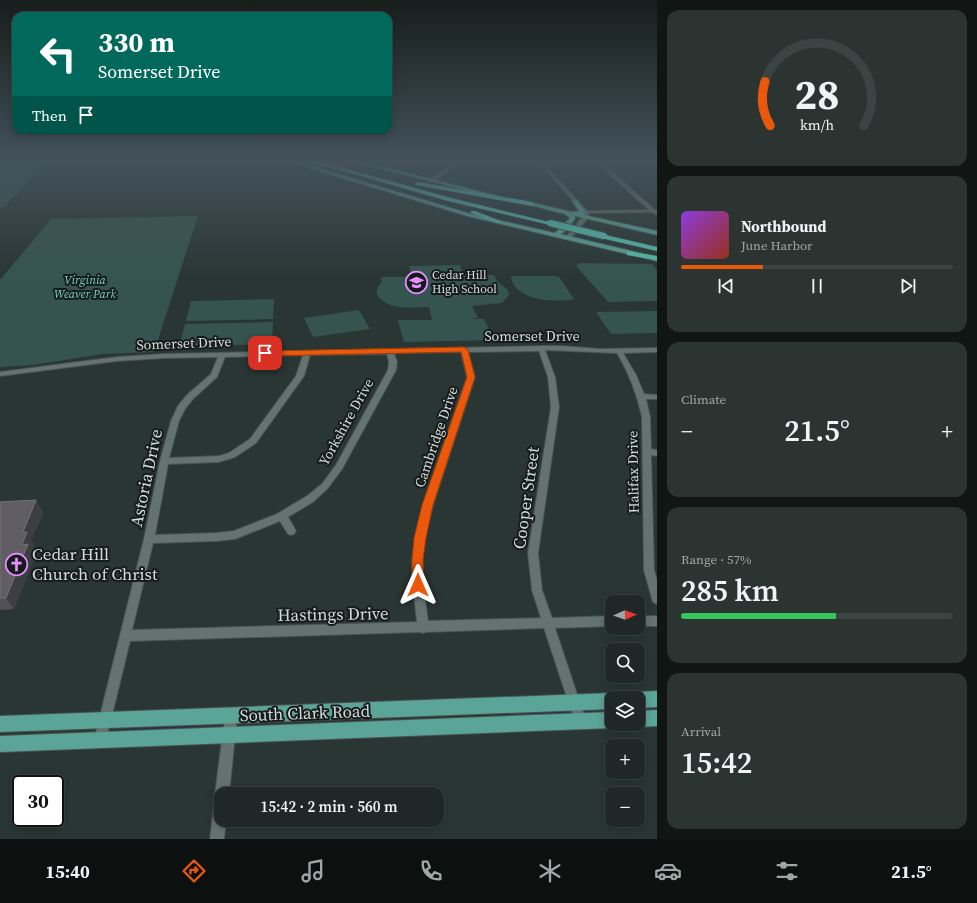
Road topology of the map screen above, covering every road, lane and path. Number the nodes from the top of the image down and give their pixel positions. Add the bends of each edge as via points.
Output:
1 (418, 199) edge
2 (431, 199) edge
3 (447, 199) edge
4 (473, 199) edge
5 (499, 199) edge
6 (511, 199) edge
7 (641, 199) edge
8 (575, 201) joint
9 (532, 204) junction
10 (566, 212) junction
11 (656, 212) edge
12 (586, 214) junction
13 (604, 221) junction
14 (500, 222) junction
15 (548, 233) junction
16 (604, 233) junction
17 (657, 233) edge
18 (568, 238) junction
19 (589, 243) junction
20 (657, 243) edge
21 (657, 249) edge
22 (630, 253) joint
23 (657, 259) edge
24 (541, 348) junction
25 (464, 350) junction
26 (657, 350) edge
27 (390, 351) junction
28 (619, 351) junction
29 (308, 352) junction
30 (223, 354) junction
31 (0, 374) edge
32 (642, 396) junction
33 (657, 397) edge
34 (646, 451) junction
35 (657, 453) edge
36 (164, 461) junction
37 (282, 516) junction
38 (291, 531) dead end
39 (149, 539) junction
40 (657, 599) edge
41 (605, 621) edge
42 (645, 621) edge
43 (657, 621) edge
44 (546, 623) junction
45 (423, 628) junction
46 (126, 636) junction
47 (645, 700) edge
48 (657, 700) edge
49 (605, 701) edge
50 (573, 703) junction
51 (231, 717) junction
52 (657, 718) edge
53 (645, 719) edge
54 (605, 720) edge
55 (105, 721) junction
56 (580, 721) junction
57 (0, 724) edge
58 (229, 735) junction
59 (100, 740) junction
60 (0, 744) edge
61 (223, 787) edge
62 (218, 827) edge
63 (217, 839) edge

1 - 14 main road
2 - 14 highway
3 - 16 highway, bridge via 550,224
4 - 16 highway
5 - 9 highway
6 - 9 main road
7 - 11 street
8 - 10 main road via 583,213
8 - 12 street
9 - 10 main road
10 - 12 main road
10 - 15 main road via 573,217 562,231
11 - 12 street
12 - 13 main road
12 - 18 street
13 - 17 main road
13 - 19 main road via 594,223 583,236
14 - 15 main road
15 - 18 main road
16 - 20 highway
16 - 21 highway
18 - 19 main road
19 - 22 main road
22 - 23 highway
24 - 25 street, Somerset Drive
24 - 28 street, Somerset Drive
24 - 44 street, Cooper Street via 555,387 555,407 533,553 537,590
25 - 27 street, Somerset Drive
25 - 45 street, Cambridge Drive via 471,377 428,505 420,538 418,585
26 - 28 street, Somerset Drive
27 - 29 street, Somerset Drive
27 - 37 street, Yorkshire Drive via 392,370 339,467 325,486 310,499
28 - 32 street, Halifax Drive
29 - 30 street, Somerset Drive
29 - 36 street via 300,376 253,441 232,455 219,459
30 - 31 street, Somerset Drive via 117,359
30 - 36 street, Astoria Drive via 214,375 181,408
32 - 33 street
32 - 34 street, Halifax Drive via 646,418
34 - 35 street
34 - 40 street, Halifax Drive via 649,570
36 - 39 street, Astoria Drive
37 - 38 street
37 - 39 street, Yorkshire Drive via 235,535
39 - 46 street, Astoria Drive
41 - 44 street, Hastings Drive
42 - 43 street
44 - 45 street, Hastings Drive
44 - 50 street, Cooper Street
45 - 46 street, Hastings Drive
46 - 55 street, Astoria Drive
47 - 48 main road
49 - 50 main road, South Clark Road
50 - 51 main road, South Clark Road
50 - 56 street, Cooper Street
51 - 55 main road, South Clark Road
51 - 58 street
52 - 53 main road
54 - 56 main road, South Clark Road
55 - 57 main road, South Clark Road
55 - 59 street, Astoria Drive
56 - 58 main road, South Clark Road
58 - 59 main road, South Clark Road
58 - 61 street
59 - 60 main road, South Clark Road
62 - 63 street

